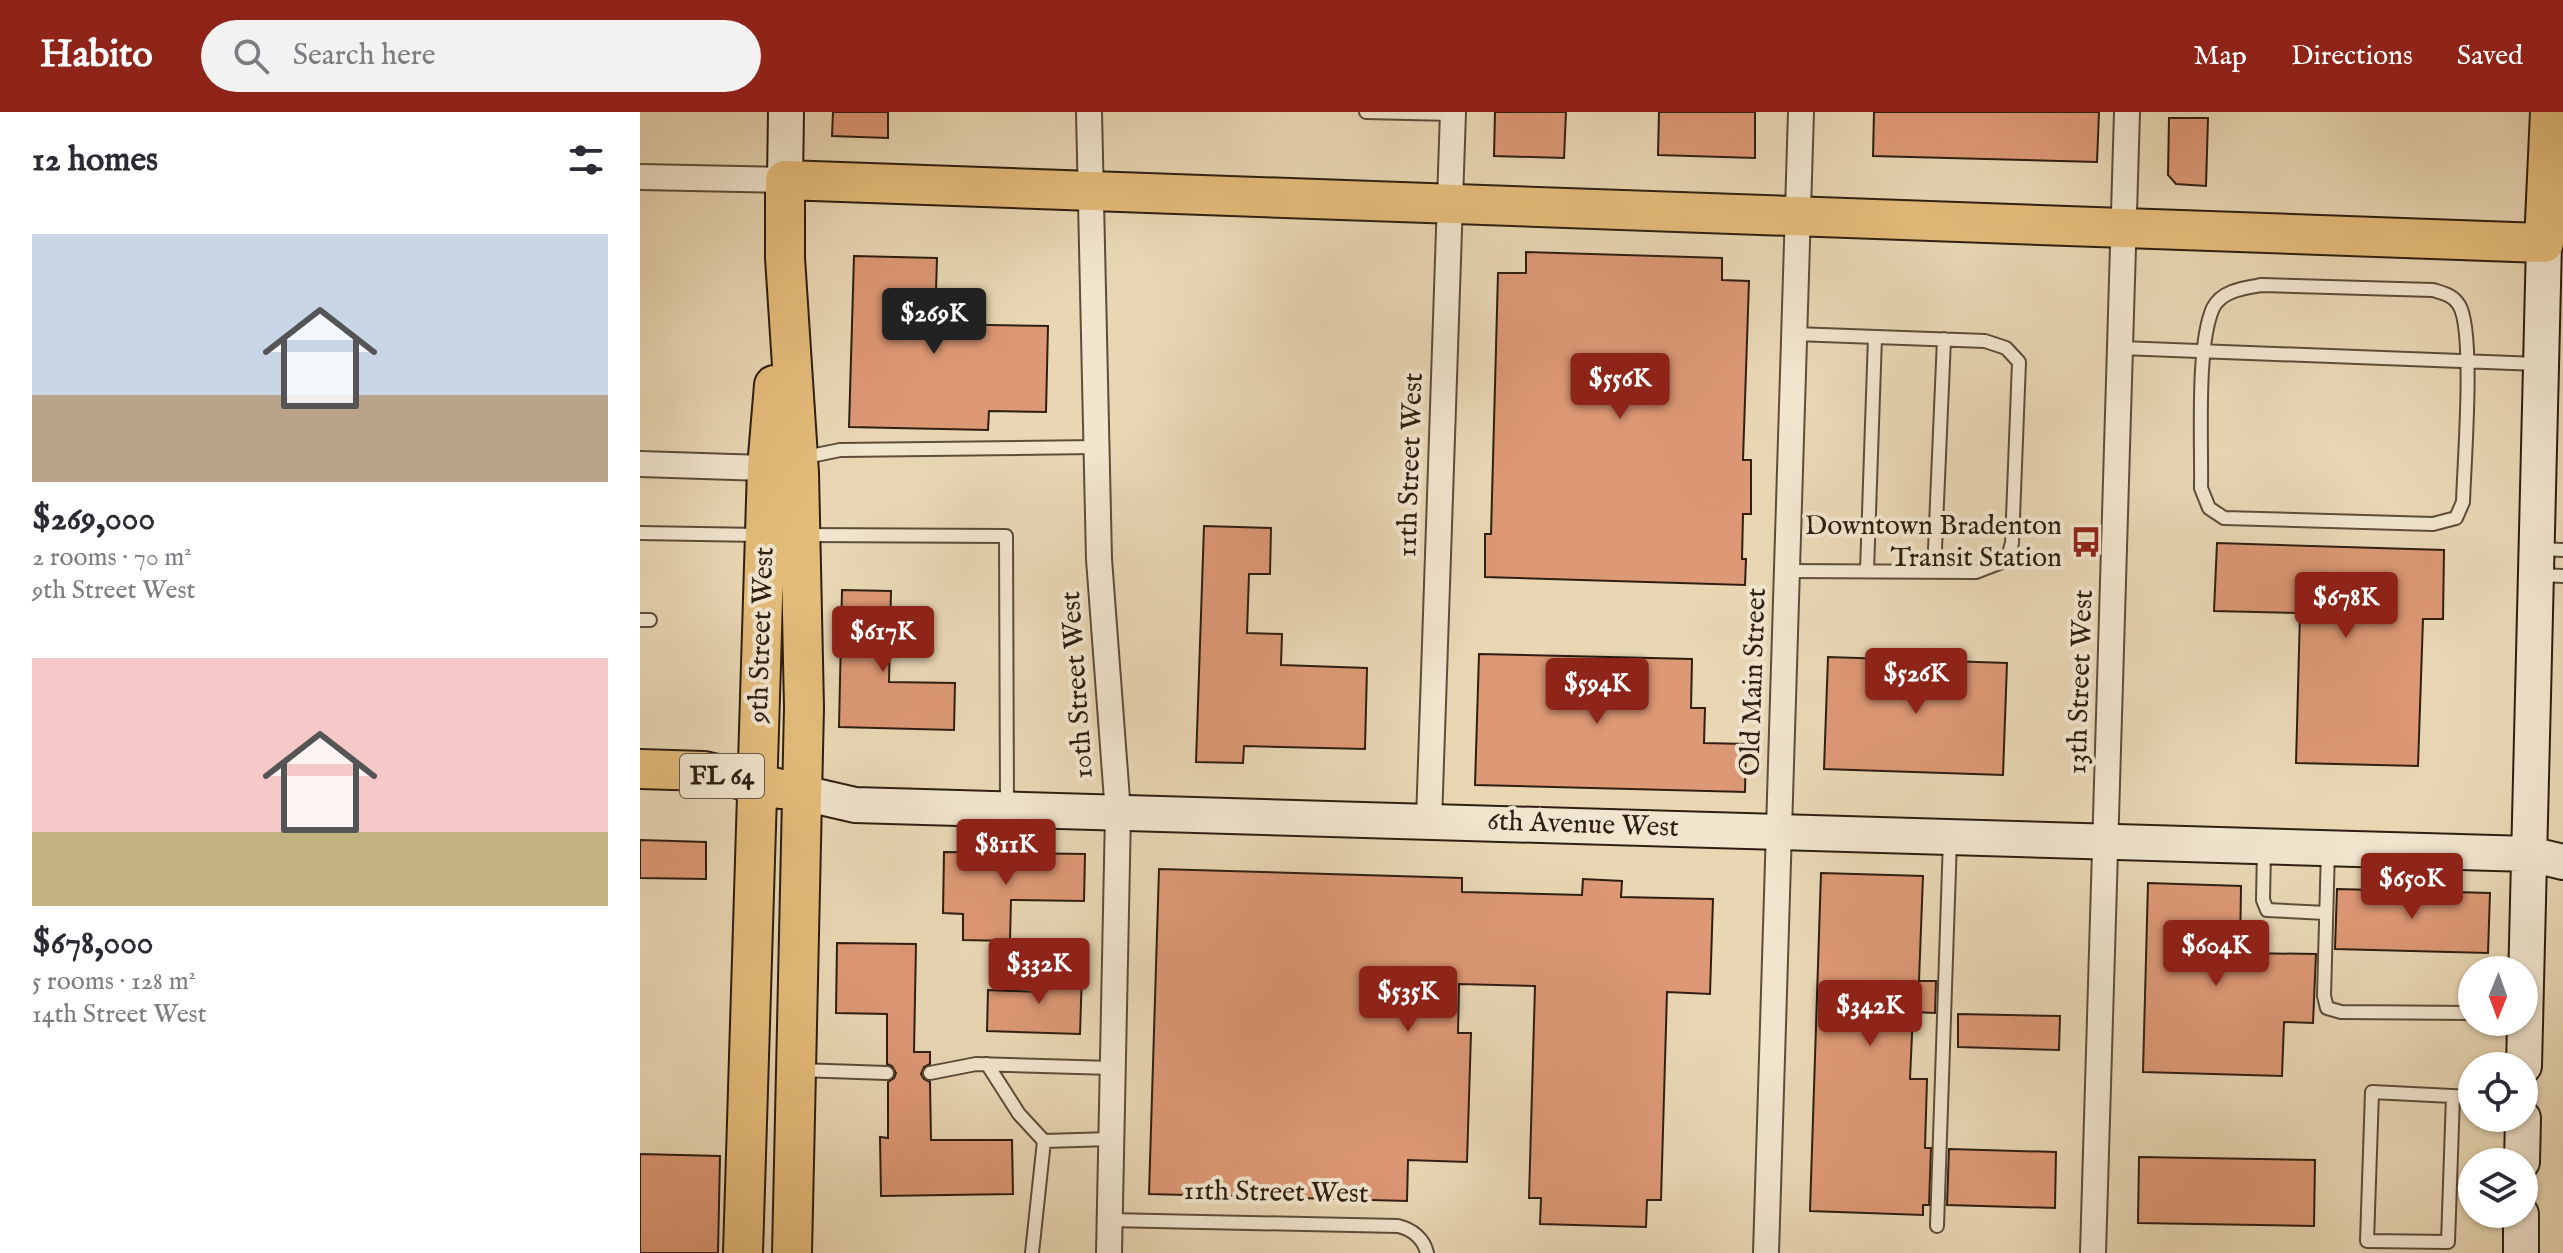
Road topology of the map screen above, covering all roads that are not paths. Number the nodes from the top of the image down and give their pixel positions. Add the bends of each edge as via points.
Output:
1 (786, 112) edge
2 (1089, 112) edge
3 (1366, 112) edge
4 (1801, 112) edge
5 (2127, 112) edge
6 (2550, 112) edge
7 (1452, 113) edge
8 (640, 177) edge
9 (785, 180) junction
10 (1090, 191) junction
11 (1451, 204) junction
12 (1799, 216) junction
13 (2124, 227) junction
14 (2553, 243) edge
15 (1795, 334) junction
16 (1875, 337) junction
17 (1944, 339) junction
18 (2121, 348) junction
19 (2204, 351) junction
20 (2467, 361) junction
21 (2541, 364) junction
22 (1095, 447) junction
23 (782, 463) junction
24 (640, 464) edge
25 (640, 533) edge
26 (783, 535) junction
27 (2550, 562) edge
28 (1787, 571) junction
29 (1867, 571) junction
30 (1934, 572) junction
31 (640, 769) edge
32 (756, 784) junction
33 (803, 793) junction
34 (1007, 809) junction
35 (1118, 813) junction
36 (1429, 821) junction
37 (1779, 830) junction
38 (1950, 835) junction
39 (2106, 840) junction
40 (2264, 845) junction
41 (2328, 847) junction
42 (2563, 851) edge
43 (2529, 854) junction
44 (2563, 862) edge
45 (2326, 913) junction
46 (2526, 956) edge
47 (2458, 1013) edge
48 (987, 1064) junction
49 (1112, 1068) junction
50 (797, 1070) junction
51 (887, 1073) dead end
52 (930, 1073) dead end
53 (2453, 1096) junction
54 (2458, 1096) edge
55 (1111, 1139) junction
56 (1044, 1141) junction
57 (1109, 1220) junction
58 (1937, 1226) dead end
59 (2521, 1228) edge
60 (743, 1253) edge
61 (792, 1253) edge
62 (1032, 1253) edge
63 (1109, 1253) edge
64 (1427, 1253) edge
65 (1766, 1253) edge
66 (2093, 1253) edge
67 (2521, 1253) edge

1 - 9 main road, 9th Street West
2 - 10 street, 10th Street West
3 - 7 lane
4 - 12 street, Old Main Street
5 - 13 street, 13th Street West
6 - 14 main road
7 - 11 street, 11th Street West
8 - 9 street
9 - 10 main road
9 - 23 main road, 9th Street West
10 - 11 main road
10 - 22 street, 10th Street West
11 - 12 main road
11 - 36 street, 11th Street West
12 - 13 main road
12 - 15 street, Old Main Street
13 - 14 main road
13 - 18 street, 13th Street West
14 - 21 main road
15 - 16 lane
15 - 28 street, Old Main Street
16 - 17 lane
16 - 29 lane
17 - 30 lane
17 - 30 lane via 2006,348 2019,362 2019,389 2007,560 1976,572
18 - 19 lane
18 - 39 street, 13th Street West
19 - 20 lane
19 - 20 lane via 2214,307 2236,289 2262,285 2433,290 2458,303 2465,320
19 - 20 lane via 2201,488 2209,508 2224,518 2433,524 2456,518 2463,502
20 - 21 lane
21 - 27 main road
22 - 23 lane via 840,450
22 - 35 street, 10th Street West
23 - 24 street
23 - 26 main road, 9th Street West
25 - 26 lane
26 - 32 main road, 9th Street West
26 - 33 main road, 9th Street West
26 - 34 lane via 1006,536
27 - 43 main road
28 - 29 lane
28 - 37 street, Old Main Street
29 - 30 lane
31 - 32 main road, 6th Avenue West / FL 64 via 704,771
32 - 33 main road, 6th Avenue West / FL 64
32 - 60 main road, 9th Street West
33 - 34 main road, 6th Avenue West / FL 64 via 855,805
33 - 50 main road, 9th Street West
34 - 35 main road, 6th Avenue West / FL 64
35 - 36 main road, 6th Avenue West / FL 64
35 - 49 street, 10th Street West
36 - 37 main road, 6th Avenue West / FL 64
37 - 38 main road, 6th Avenue West / FL 64
37 - 65 street, Old Main Street
38 - 39 main road, 6th Avenue West / FL 64
38 - 58 lane
39 - 40 main road, 6th Avenue West / FL 64
39 - 66 street, 13th Street West
40 - 41 main road, 6th Avenue West / FL 64
40 - 45 lane via 2267,910
41 - 43 main road, 6th Avenue West / FL 64
41 - 45 lane
42 - 43 street, 6th Avenue West
43 - 44 main road, 6th Avenue West / FL 64
43 - 46 main road
45 - 47 lane via 2327,1008
48 - 49 lane
48 - 52 lane
48 - 56 lane via 1019,1114
49 - 55 street, 10th Street West
50 - 51 lane
50 - 61 main road, 9th Street West
53 - 53 lane via 2372,1092 2367,1241 2448,1242
53 - 54 lane
55 - 56 lane
55 - 57 street, 10th Street West
56 - 62 lane
57 - 63 street, 10th Street West
57 - 64 lane, 11th Street West via 1398,1226 1422,1240
59 - 67 main road

